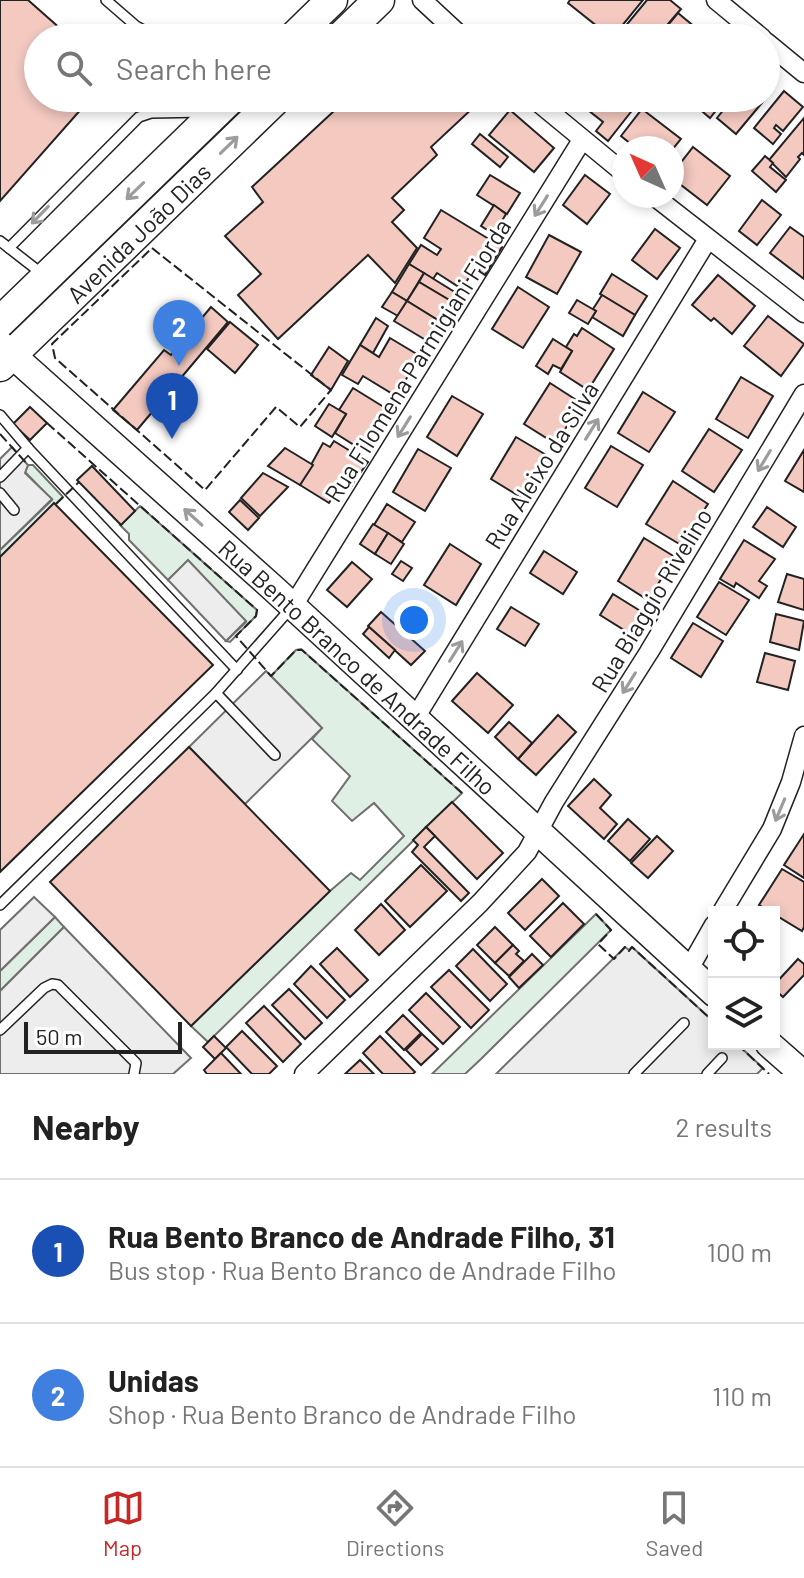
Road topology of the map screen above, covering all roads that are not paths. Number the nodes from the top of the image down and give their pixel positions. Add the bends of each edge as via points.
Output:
1 (106, 0) edge
2 (332, 0) edge
3 (379, 0) edge
4 (422, 0) edge
5 (716, 0) edge
6 (134, 24) edge
7 (307, 24) edge
8 (354, 24) edge
9 (448, 24) edge
10 (745, 24) edge
11 (780, 53) edge
12 (804, 73) edge
13 (160, 112) edge
14 (217, 112) edge
15 (262, 112) edge
16 (549, 112) edge
17 (582, 140) junction
18 (612, 164) edge
19 (669, 208) edge
20 (708, 239) junction
21 (4, 244) edge
22 (46, 277) junction
23 (804, 313) edge
24 (0, 322) edge
25 (4, 355) edge
26 (804, 394) edge
27 (0, 415) edge
28 (28, 448) junction
29 (0, 477) edge
30 (0, 493) edge
31 (14, 510) dead end
32 (293, 606) junction
33 (237, 670) junction
34 (216, 693) junction
35 (415, 718) junction
36 (804, 736) edge
37 (275, 755) dead end
38 (539, 831) junction
39 (0, 905) edge
40 (726, 906) edge
41 (708, 936) edge
42 (689, 969) junction
43 (708, 987) edge
44 (684, 1023) dead end
45 (0, 1030) edge
46 (777, 1050) edge
47 (722, 1058) dead end
48 (803, 1071) edge
49 (134, 1074) edge
50 (304, 1074) edge
51 (634, 1074) edge
52 (707, 1074) edge

1 - 6 lane
2 - 7 main road
3 - 8 main road
4 - 9 street
5 - 10 street
11 - 12 street
13 -> 21 lane via 139,117
14 -> 22 main road, Avenida João Dias
25 -> 15 main road, Avenida João Dias
16 - 17 street
17 - 18 street
17 -> 32 street, Rua Filomena Parmigiani Fiorda
19 - 20 street
20 - 23 street
35 -> 20 street, Rua Aleixo da Silva
21 - 22 lane
22 - 24 main road, Avenida João Dias
32 -> 25 street, Rua Bento Branco de Andrade Filho
26 -> 38 street, Rua Biaggio Rivelino
27 - 28 lane
28 - 29 lane
28 - 33 lane
30 - 31 lane
32 - 33 lane
32 - 35 street, Rua Bento Branco de Andrade Filho
33 - 34 lane
34 - 37 lane
34 - 39 lane
35 - 38 street, Rua Bento Branco de Andrade Filho
36 -> 40 street via 772,829
38 - 42 street, Rua Bento Branco de Andrade Filho
38 - 50 street, Rua Biaggio Rivelino via 527,852 480,903
41 - 42 street
42 - 43 street, Rua Bento Branco de Andrade Filho
44 - 51 lane
45 - 49 lane via 44,988 58,985 131,1057
46 - 48 street
47 - 52 lane

